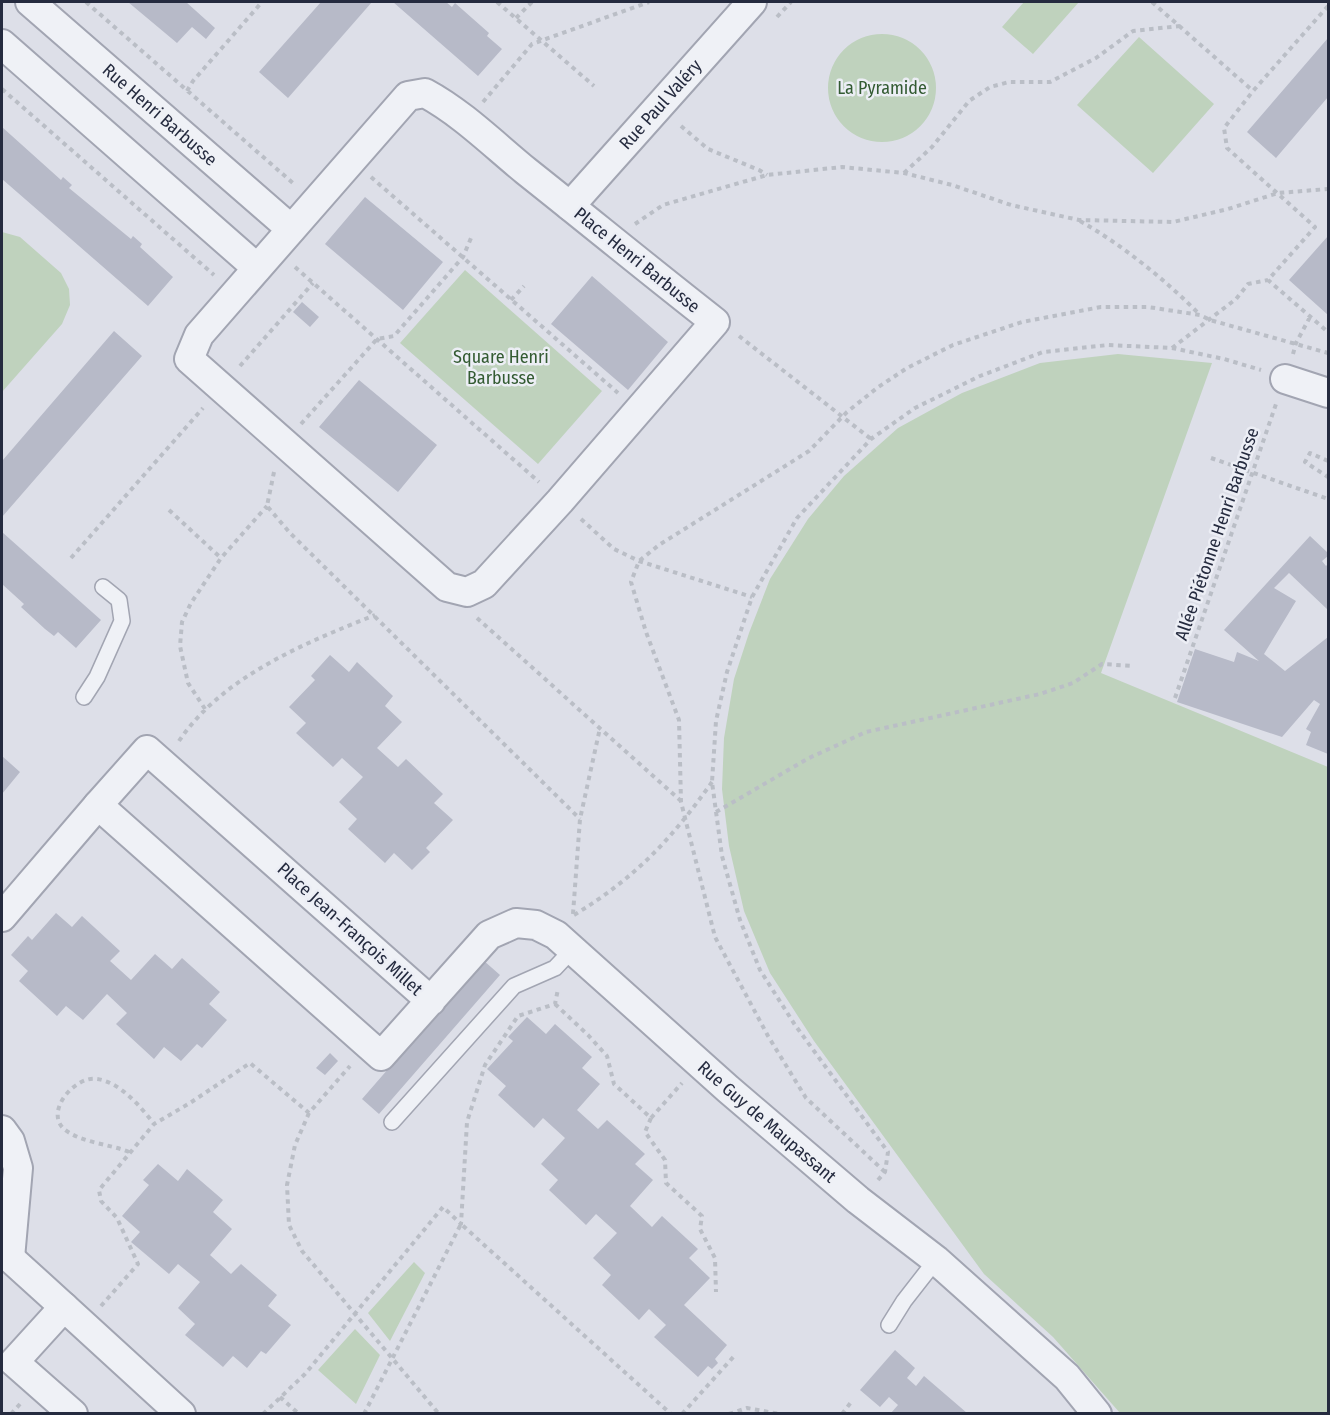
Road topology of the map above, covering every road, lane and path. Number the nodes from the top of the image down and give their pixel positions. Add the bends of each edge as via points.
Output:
1 (30, 2) edge
2 (86, 2) edge
3 (262, 2) edge
4 (499, 2) edge
5 (532, 2) edge
6 (649, 2) edge
7 (752, 2) edge
8 (1152, 2) edge
9 (1329, 6) edge
10 (516, 18) junction
11 (1179, 26) junction
12 (541, 40) junction
13 (2, 44) edge
14 (594, 86) dead end
15 (2, 89) edge
16 (187, 91) junction
17 (1253, 91) junction
18 (466, 122) junction
19 (681, 126) dead end
20 (352, 160) junction
21 (904, 173) junction
22 (767, 175) junction
23 (1329, 189) edge
24 (1278, 193) junction
25 (315, 202) junction
26 (570, 206) junction
27 (1079, 220) junction
28 (291, 230) junction
29 (616, 244) junction
30 (257, 268) junction
31 (1268, 280) junction
32 (313, 283) dead end
33 (524, 286) dead end
34 (235, 293) junction
35 (511, 300) junction
36 (1200, 315) junction
37 (1310, 317) junction
38 (1210, 320) junction
39 (715, 322) junction
40 (1329, 332) edge
41 (1296, 343) junction
42 (1172, 348) junction
43 (1329, 353) edge
44 (1285, 379) junction
45 (222, 387) junction
46 (1329, 393) edge
47 (639, 412) junction
48 (842, 417) junction
49 (871, 439) junction
50 (1211, 458) dead end
51 (1329, 461) edge
52 (1253, 473) junction
53 (1329, 477) edge
54 (1329, 499) edge
55 (267, 506) dead end
56 (169, 510) dead end
57 (583, 520) dead end
58 (71, 558) dead end
59 (221, 558) junction
60 (639, 561) junction
61 (103, 587) dead end
62 (752, 597) junction
63 (375, 615) dead end
64 (476, 617) dead end
65 (1134, 666) dead end
66 (84, 697) dead end
67 (1175, 698) dead end
68 (205, 709) junction
69 (600, 728) junction
70 (163, 764) junction
71 (712, 782) junction
72 (681, 801) junction
73 (98, 805) junction
74 (716, 812) junction
75 (686, 819) junction
76 (2, 917) edge
77 (564, 942) junction
78 (431, 1001) junction
79 (555, 1004) junction
80 (368, 1045) junction
81 (699, 1062) junction
82 (309, 1113) junction
83 (651, 1118) junction
84 (392, 1122) dead end
85 (154, 1124) junction
86 (2, 1130) edge
87 (130, 1153) junction
88 (885, 1172) junction
89 (858, 1200) junction
90 (461, 1224) junction
91 (6, 1257) edge
92 (936, 1260) junction
93 (717, 1292) dead end
94 (355, 1312) junction
95 (74, 1316) junction
96 (889, 1325) dead end
97 (736, 1354) dead end
98 (8, 1356) edge
99 (392, 1357) junction
100 (280, 1397) junction
101 (852, 1401) dead end
102 (73, 1413) edge
103 (181, 1413) edge
104 (263, 1413) edge
105 (299, 1413) edge
106 (364, 1413) edge
107 (439, 1413) edge
108 (671, 1413) edge
109 (682, 1413) edge
110 (729, 1413) edge
111 (780, 1413) edge
112 (842, 1413) edge
113 (1096, 1413) edge

1 - 28 street, Rue Henri Barbusse
2 - 16 path
3 - 16 path
4 - 10 path
5 - 10 path
6 - 12 path
7 - 26 street, Rue Paul Valéry
8 - 11 path
9 - 17 path
10 - 12 path
11 - 17 path
11 - 21 path via 1132,31 1096,58 1050,82 1009,82 990,87 969,101 932,147
12 - 14 path
12 - 18 path via 532,44
13 - 30 street
15 - 34 path
16 - 25 path
17 - 24 path via 1224,128 1227,148
18 - 20 street, Place Henri Barbusse via 425,93 408,96
18 - 26 street, Place Henri Barbusse
19 - 22 path via 708,149
20 - 25 street, Place Henri Barbusse
20 - 35 path
21 - 22 path via 842,167
21 - 27 path via 952,184 1011,205
22 - 29 path via 663,205 632,226
23 - 24 path
24 - 27 path via 1173,222
24 - 31 path via 1315,227
25 - 28 street, Place Henri Barbusse
26 - 29 street, Place Henri Barbusse
27 - 36 path via 1103,234
28 - 30 street, Place Henri Barbusse
29 - 39 street, Place Henri Barbusse
30 - 34 street, Place Henri Barbusse
31 - 37 path
31 - 38 path via 1248,284 1236,300
32 - 45 path
33 - 35 path
34 - 45 street, Place Henri Barbusse via 199,335 189,359
35 - 47 path
36 - 38 path
36 - 48 path via 1148,307 1101,307 1022,321 953,345 907,368
37 - 40 path
37 - 41 path
38 - 41 path
38 - 42 path
39 - 47 street, Place Henri Barbusse
39 - 48 path via 735,333
41 - 43 path
42 - 44 path
42 - 49 path via 1108,345 1043,352 980,376 915,408
44 - 46 street
44 - 52 path, Allée Piétonne Henri Barbusse
45 - 47 street, Place Henri Barbusse via 447,587 467,591 484,584
45 - 58 path
48 - 49 path
48 - 60 path via 809,451
49 - 62 path via 797,518
50 - 52 path
51 - 53 path via 1311,453 1305,462
52 - 54 path
52 - 67 path, Allée Piétonne Henri Barbusse
55 - 59 path
56 - 59 path
57 - 60 path via 614,549
59 - 68 path via 182,622 180,646 188,683
60 - 62 path
60 - 72 path via 631,582 645,632 679,720
61 - 66 lane via 119,600 122,621
62 - 71 path via 727,672 716,721
63 - 68 path via 316,639 254,671
64 - 69 path
65 - 74 path via 1102,664 1072,683 1040,694 866,732 809,758
68 - 70 path
69 - 72 path
69 - 77 path via 580,819
70 - 73 street, Place Jean-François Millet via 147,750
70 - 78 street, Place Jean-François Millet
71 - 74 path
71 - 75 path
72 - 75 path
73 - 76 street, Place Jean-François Millet
73 - 80 street
74 - 88 path via 722,856 740,920 760,970 795,1025 888,1152
75 - 77 path via 663,846 599,900
75 - 88 path via 715,937 768,1036 806,1098
77 - 78 street, Rue Guy de Maupassant via 536,924 516,923 489,935
77 - 79 path
77 - 81 street, Rue Guy de Maupassant
77 - 84 lane via 514,986
78 - 80 street, Place Jean-François Millet via 381,1056
79 - 83 path via 607,1056 614,1084
79 - 90 path via 518,1016 485,1065 467,1122
80 - 82 path
81 - 83 path
81 - 89 street, Rue Guy de Maupassant
82 - 85 path via 250,1063
82 - 94 path via 295,1145 287,1185 289,1225 302,1251
83 - 93 path via 645,1132 666,1160 666,1183 702,1216 700,1229 715,1258
85 - 87 path
85 - 87 path via 134,1100 95,1078 82,1082 66,1095 59,1107 63,1128
86 - 91 street via 18,1168
87 - 95 path via 99,1190 100,1201 117,1218 138,1264
88 - 89 path
89 - 92 street, Rue Guy de Maupassant
90 - 94 path via 443,1208
90 - 99 path
90 - 108 path
91 - 95 street
92 - 96 lane
92 - 113 street, Rue Guy de Maupassant via 1067,1377
94 - 99 path
94 - 100 path via 305,1374
95 - 98 street
95 - 103 street
97 - 109 path
98 - 102 street
99 - 106 path
99 - 107 path
100 - 104 path
100 - 105 path
101 - 112 path
110 - 111 path via 747,1408

